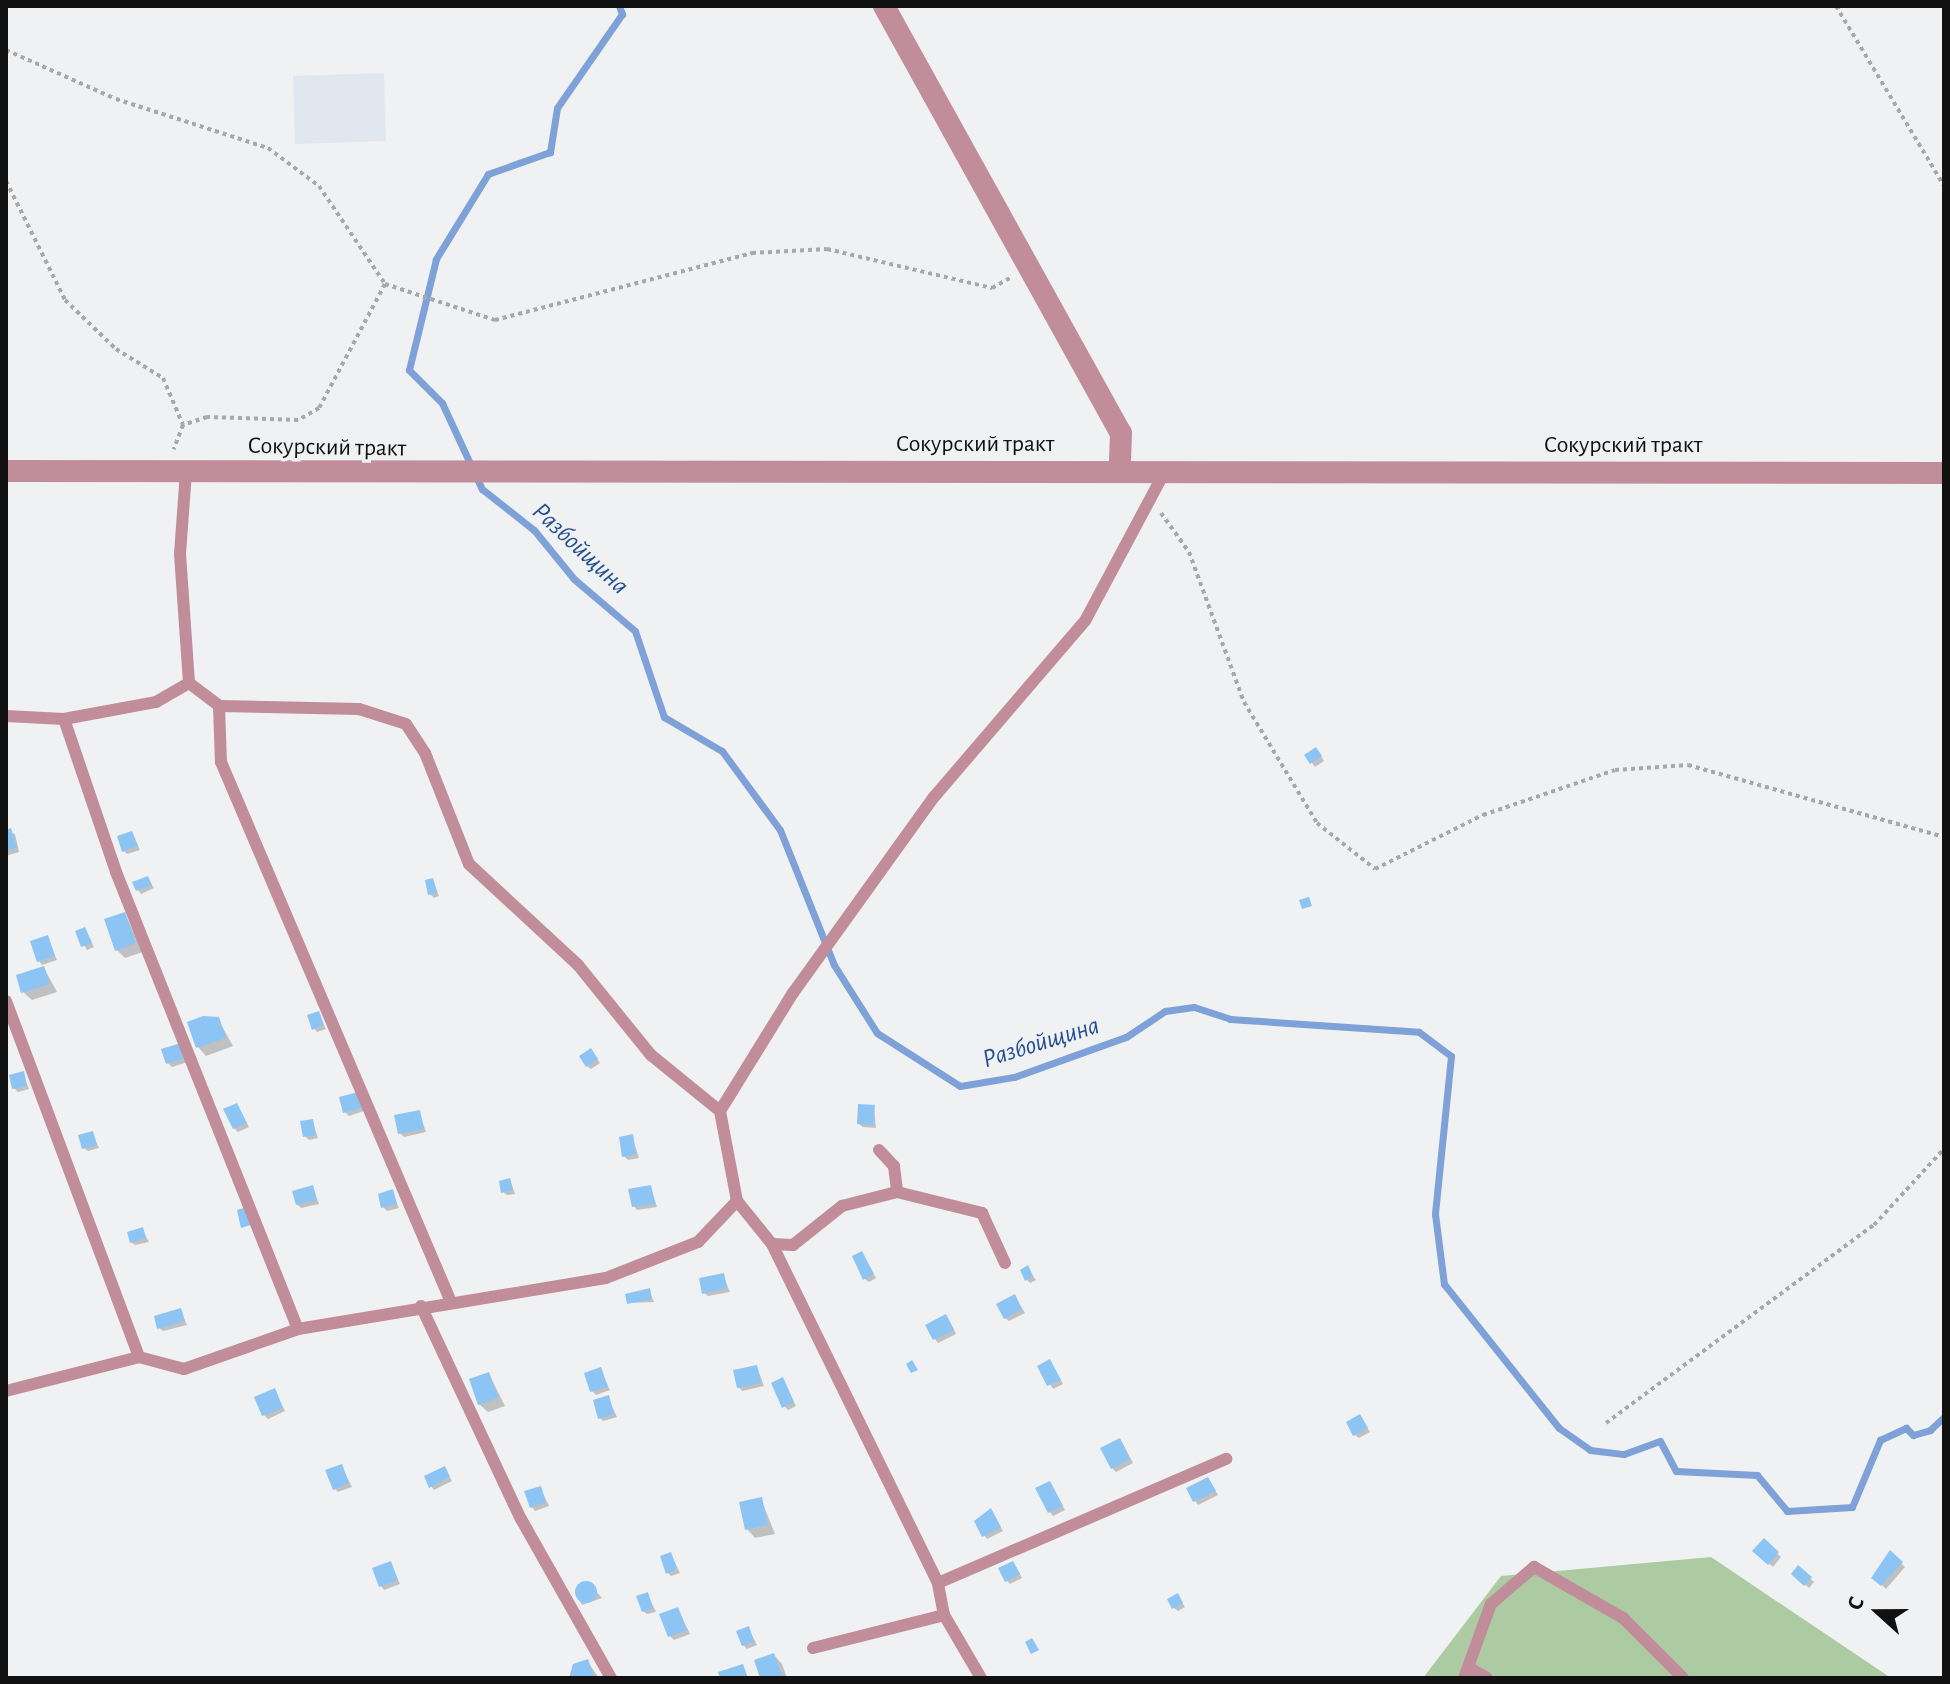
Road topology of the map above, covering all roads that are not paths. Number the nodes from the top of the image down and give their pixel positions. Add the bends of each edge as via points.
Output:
1 (884, 6) edge
2 (1120, 470) junction
3 (6, 471) edge
4 (1165, 471) junction
5 (180, 472) junction
6 (1944, 473) edge
7 (189, 683) junction
8 (219, 706) junction
9 (6, 716) edge
10 (64, 719) junction
11 (6, 1001) edge
12 (720, 1111) junction
13 (879, 1150) dead end
14 (897, 1192) junction
15 (737, 1201) junction
16 (772, 1244) junction
17 (1005, 1263) dead end
18 (451, 1302) junction
19 (421, 1306) junction
20 (298, 1329) junction
21 (139, 1357) junction
22 (6, 1391) edge
23 (1226, 1459) dead end
24 (938, 1583) junction
25 (944, 1615) junction
26 (813, 1648) dead end
27 (1468, 1674) edge
28 (611, 1678) edge
29 (981, 1678) edge
30 (1487, 1678) edge
31 (1683, 1678) edge

1 - 2 street via 1121,433
2 - 4 street, Сокурский тракт
2 - 5 street, Сокурский тракт
3 - 5 street, Сокурский тракт
4 - 6 street, Сокурский тракт
4 - 12 lane via 1154,504 1085,621 934,797 793,993
5 - 7 lane
7 - 8 lane
7 - 10 lane via 156,702
8 - 12 lane via 359,709 406,724 425,753 469,864 578,965 651,1055
8 - 18 lane via 221,762
9 - 10 lane
10 - 20 lane via 116,872
11 - 21 lane
12 - 15 lane
13 - 14 lane via 894,1166
14 - 16 lane via 842,1206 793,1245
14 - 17 lane via 982,1213
15 - 16 lane
15 - 18 lane via 698,1242 606,1278
16 - 24 lane
18 - 19 lane
19 - 20 lane
19 - 28 lane via 521,1519
20 - 21 lane via 184,1369
21 - 22 lane
23 - 24 lane
24 - 25 lane
25 - 26 lane
25 - 29 lane
27 - 30 lane
27 - 31 lane via 1491,1604 1534,1567 1623,1618

